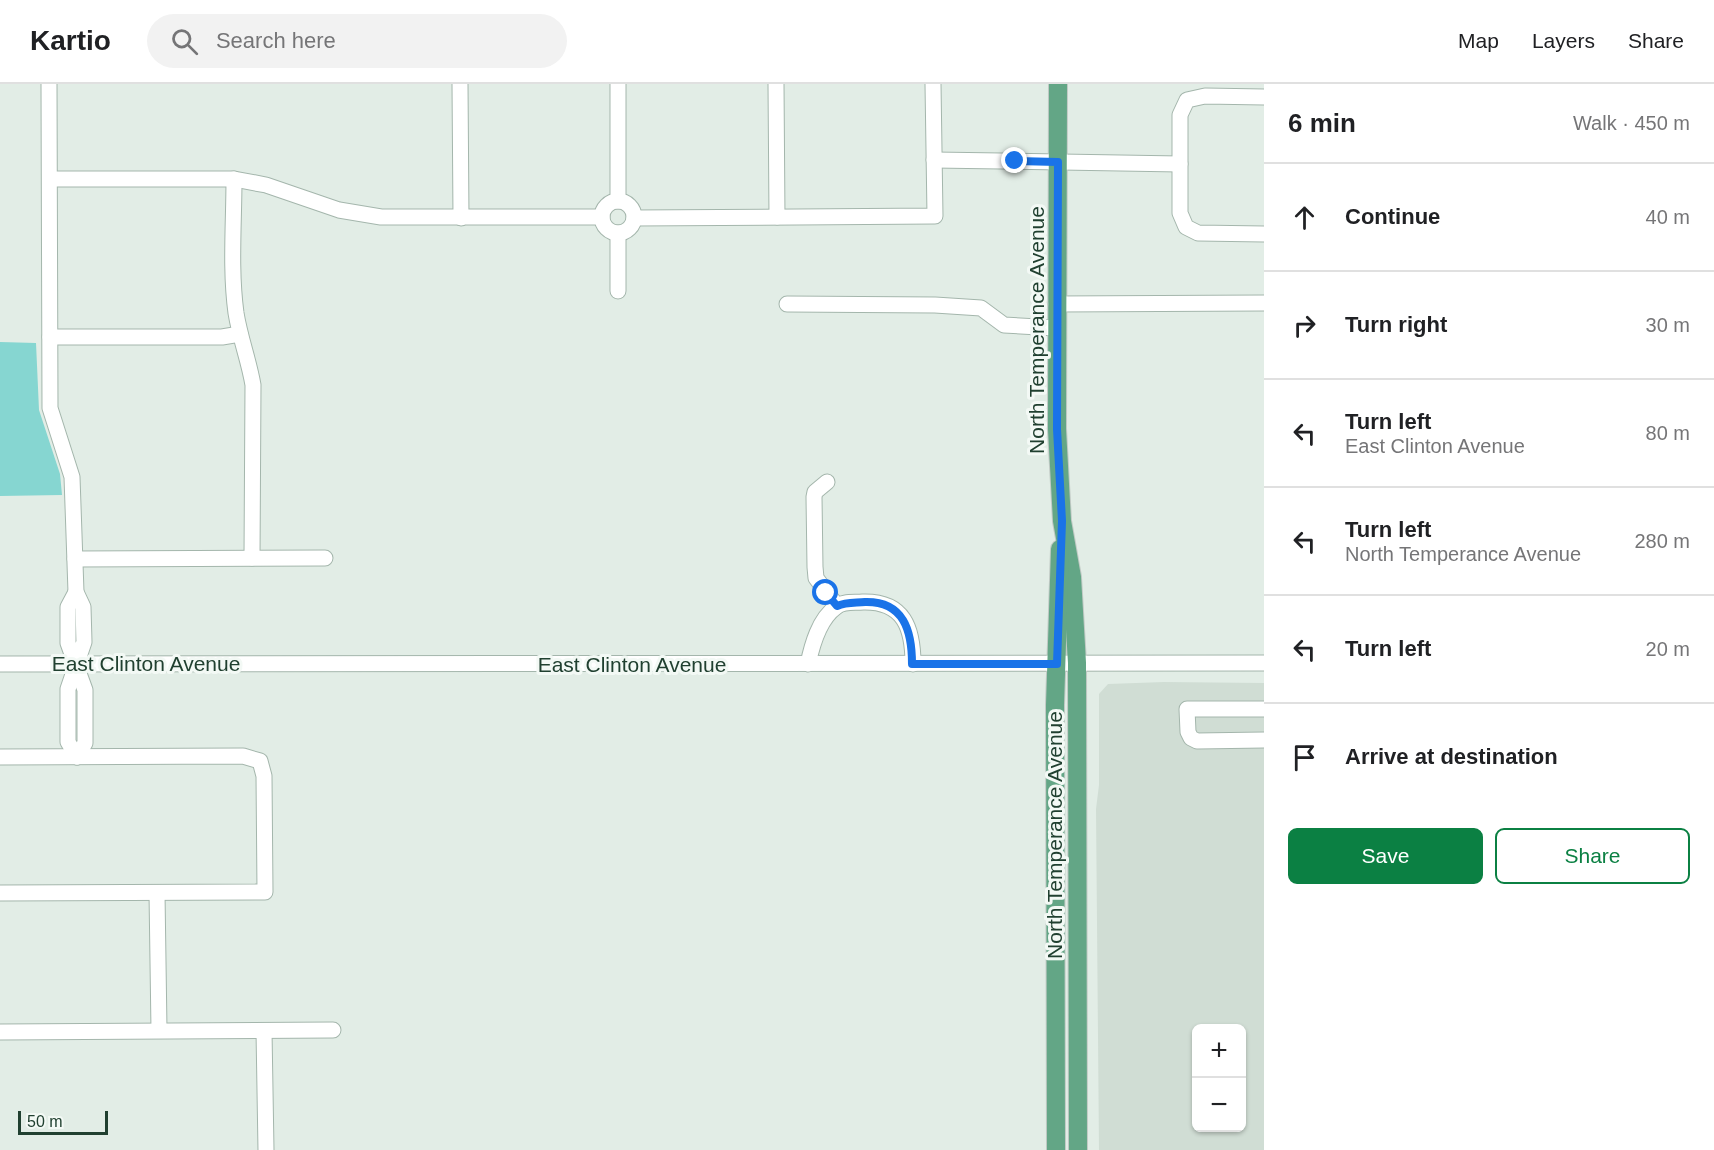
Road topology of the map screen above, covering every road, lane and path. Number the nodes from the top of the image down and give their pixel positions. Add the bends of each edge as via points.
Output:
1 (49, 84) edge
2 (460, 84) edge
3 (618, 84) edge
4 (776, 84) edge
5 (933, 84) edge
6 (1059, 84) edge
7 (1264, 97) edge
8 (934, 160) junction
9 (1058, 162) junction
10 (1180, 164) junction
11 (50, 179) junction
12 (234, 179) junction
13 (618, 201) junction
14 (602, 217) junction
15 (777, 217) junction
16 (461, 218) junction
17 (634, 218) junction
18 (618, 232) junction
19 (1264, 234) edge
20 (618, 291) dead end
21 (1264, 303) edge
22 (787, 304) dead end
23 (1056, 304) junction
24 (1056, 328) junction
25 (240, 334) junction
26 (50, 337) junction
27 (827, 482) dead end
28 (1062, 521) junction
29 (252, 558) junction
30 (325, 558) dead end
31 (75, 559) junction
32 (837, 606) junction
33 (76, 663) junction
34 (1077, 663) junction
35 (1264, 663) edge
36 (0, 664) edge
37 (808, 664) junction
38 (912, 664) junction
39 (1057, 664) junction
40 (1264, 709) edge
41 (1264, 740) edge
42 (0, 757) edge
43 (77, 757) junction
44 (157, 893) junction
45 (0, 894) edge
46 (159, 1030) junction
47 (333, 1030) dead end
48 (264, 1031) junction
49 (0, 1032) edge
50 (266, 1150) edge
51 (1056, 1150) edge
52 (1078, 1150) edge

1 - 11 street
2 - 16 street
3 - 13 street
4 - 15 street
5 - 8 street
6 - 9 main road, North Temperance Avenue
7 - 10 street via 1205,96 1187,100 1180,115
8 - 9 street
8 - 15 street via 935,216
9 - 10 street
9 - 23 main road, North Temperance Avenue
10 - 19 street via 1180,213 1186,227 1198,233
11 - 12 street
11 - 26 street
12 - 16 street via 362,215
12 - 25 street via 234,293
13 - 14 street via 609,204
13 - 17 street via 628,204
14 - 16 street
14 - 18 street via 605,226
15 - 17 street
17 - 18 street via 630,226
18 - 20 street
21 - 23 street
22 - 24 street via 981,308 1004,325
23 - 24 main road, North Temperance Avenue
24 - 28 main road, North Temperance Avenue
25 - 26 street
25 - 29 street via 253,385
26 - 31 street via 50,408 72,477
27 - 32 street via 814,497 815,567 816,578
28 - 34 main road, North Temperance Avenue via 1072,577
28 - 39 main road, North Temperance Avenue
29 - 30 street
29 - 31 street
31 - 33 street via 76,592 68,607 68,643
32 - 37 street via 816,634
32 - 38 street via 876,602 890,606 911,636
33 - 36 street, East Clinton Avenue
33 - 37 street, East Clinton Avenue
33 - 43 street via 68,689 68,742
34 - 35 street, East Clinton Avenue
34 - 39 street, East Clinton Avenue
34 - 52 main road, North Temperance Avenue
37 - 38 street, East Clinton Avenue
38 - 39 street, East Clinton Avenue
39 - 51 main road, North Temperance Avenue
40 - 41 street via 1187,709 1188,732 1197,741
42 - 43 street
43 - 44 street via 243,756 260,761 264,776 265,892
44 - 45 street
44 - 46 street
46 - 48 street
46 - 49 street
47 - 48 street
48 - 50 street

